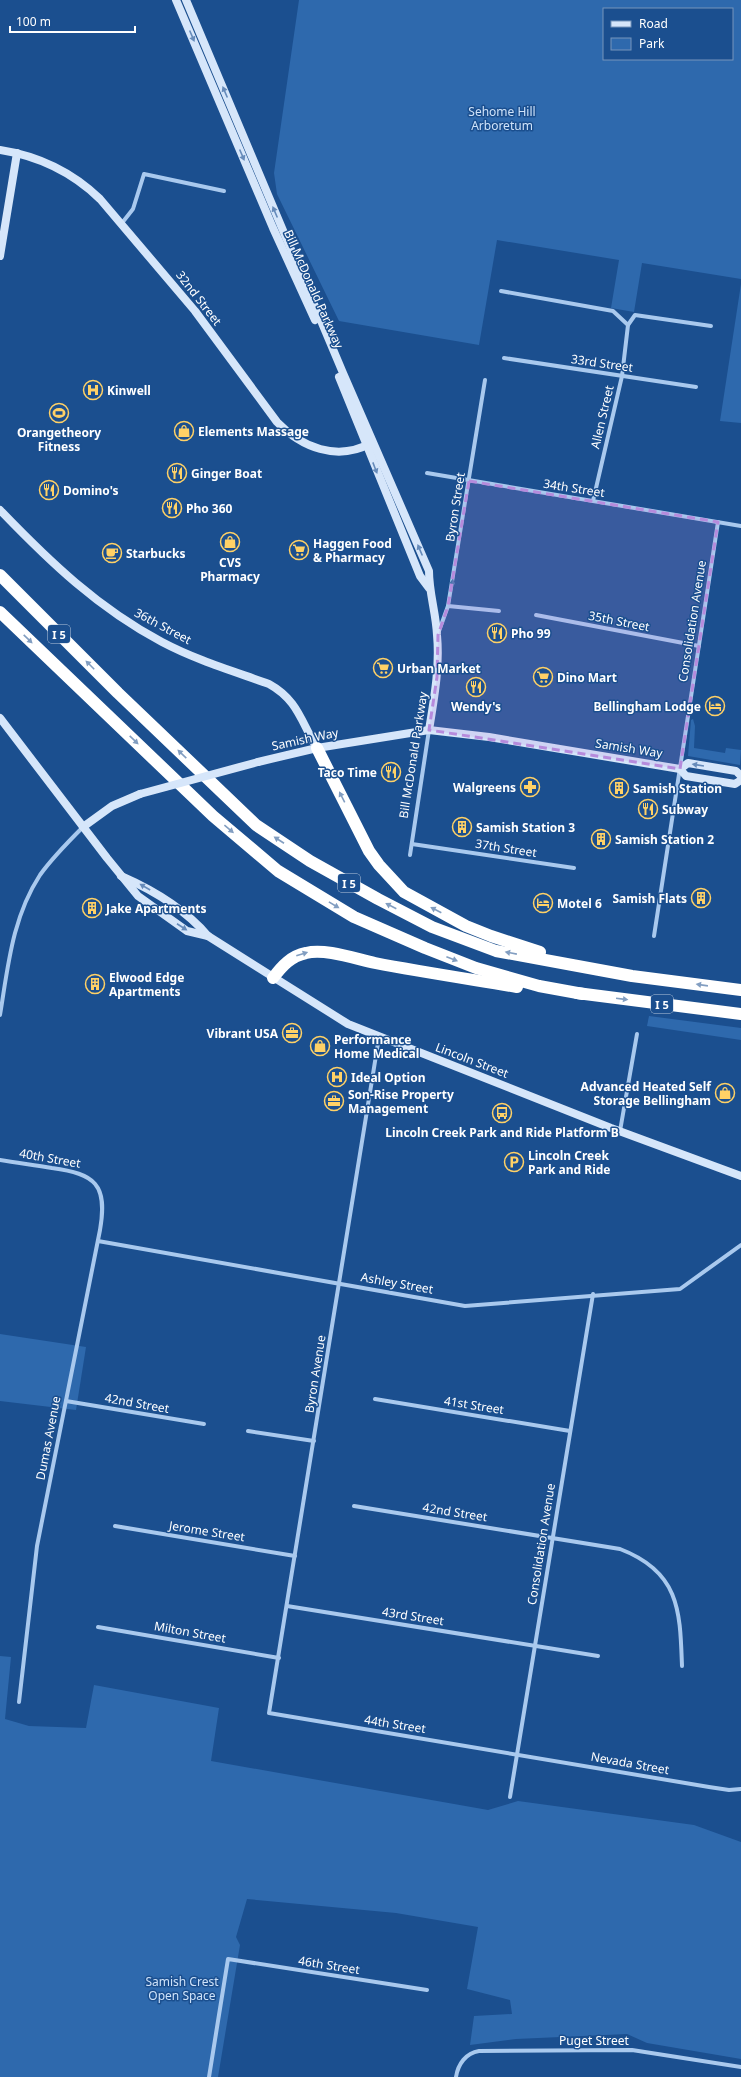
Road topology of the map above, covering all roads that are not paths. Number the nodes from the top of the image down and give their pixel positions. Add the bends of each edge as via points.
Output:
1 (176, 0) edge
2 (186, 0) edge
3 (0, 150) edge
4 (17, 153) junction
5 (224, 191) dead end
6 (122, 223) junction
7 (0, 256) edge
8 (501, 291) dead end
9 (628, 325) junction
10 (711, 326) dead end
11 (504, 358) dead end
12 (622, 376) junction
13 (485, 380) dead end
14 (696, 387) dead end
15 (370, 443) junction
16 (427, 473) dead end
17 (469, 481) junction
18 (593, 501) junction
19 (0, 510) edge
20 (718, 522) junction
21 (741, 526) edge
22 (0, 575) edge
23 (448, 606) junction
24 (499, 611) dead end
25 (0, 612) edge
26 (536, 616) dead end
27 (438, 635) junction
28 (699, 646) junction
29 (0, 718) edge
30 (429, 730) junction
31 (317, 748) junction
32 (680, 768) junction
33 (741, 776) edge
34 (741, 780) edge
35 (83, 827) junction
36 (412, 844) junction
37 (410, 855) dead end
38 (574, 868) dead end
39 (121, 876) junction
40 (208, 936) junction
41 (654, 936) dead end
42 (632, 976) junction
43 (273, 978) junction
44 (741, 990) edge
45 (583, 994) junction
46 (741, 1014) edge
47 (0, 1015) edge
48 (637, 1034) dead end
49 (379, 1037) junction
50 (620, 1131) junction
51 (0, 1160) edge
52 (741, 1176) edge
53 (94, 1181) joint
54 (98, 1241) junction
55 (741, 1245) edge
56 (340, 1284) junction
57 (593, 1294) junction
58 (375, 1399) dead end
59 (66, 1401) junction
60 (204, 1424) dead end
61 (248, 1431) dead end
62 (570, 1431) junction
63 (314, 1441) junction
64 (354, 1506) dead end
65 (115, 1526) dead end
66 (552, 1538) junction
67 (295, 1556) junction
68 (287, 1606) junction
69 (98, 1627) dead end
70 (535, 1645) junction
71 (598, 1656) dead end
72 (279, 1658) junction
73 (682, 1666) dead end
74 (19, 1702) dead end
75 (269, 1713) joint
76 (517, 1754) junction
77 (741, 1789) edge
78 (510, 1797) dead end
79 (427, 1990) dead end
80 (741, 2067) edge
81 (457, 2075) edge
82 (209, 2077) edge

1 -> 15 main road, Bill McDonald Parkway via 273,228
15 -> 2 main road, Bill McDonald Parkway
3 - 4 main road, 32nd Street
4 - 6 main road, 32nd Street via 35,157 74,177 94,193
4 - 7 main road
5 - 6 street via 144,174 133,209
6 - 15 main road, 32nd Street via 195,311 287,432 302,443 326,451 354,450
8 - 9 street via 613,311
9 - 10 street, Allen Street via 635,315
9 - 12 street, Allen Street
11 - 12 street, 33rd Street
12 - 14 street, 33rd Street
12 - 18 street, Allen Street
13 - 17 street, Byron Street
15 - 27 main road, Bill McDonald Parkway via 429,571 428,588
16 - 17 street, 34th Street
17 - 18 street, 34th Street
23 -> 17 street, Byron Street
18 - 20 street, 34th Street
19 - 31 main road, 36th Street via 37,549 103,606 162,642 280,690 297,708
20 - 21 street, 34th Street
20 - 28 street, Consolidation Avenue
42 -> 22 highway, I 5 via 496,951 432,927 310,861 256,825
23 - 24 street
23 - 27 street, Byron Street
25 -> 45 highway, I 5 via 213,816 278,871 354,917 425,948 476,968 539,986
26 - 28 street, 35th Street
27 - 30 main road, Bill McDonald Parkway via 437,677
28 - 32 street, Consolidation Avenue
29 - 35 main road
30 - 31 main road, Samish Way
30 - 32 main road, Samish Way via 489,737
30 - 36 street, Bill McDonald Parkway
31 - 35 main road, Samish Way, bridge via 140,794 112,806
42 -> 31 highway via 545,954 491,936 404,892 378,865 369,851
33 -> 32 main road via 736,771 688,763
32 - 34 main road via 686,776 735,784
32 - 41 street, Consolidation Avenue
35 - 39 main road, Lincoln Street
35 - 47 street via 40,875 20,916 10,953
36 - 37 street, Bill McDonald Parkway
36 - 38 street, 37th Street
40 -> 39 main road, Lincoln Street via 194,920 143,886
39 -> 40 main road, Lincoln Street via 138,896 160,913 187,931
40 - 43 main road, Lincoln Street
44 -> 42 highway, I 5
43 -> 45 highway via 282,966 294,957 307,952 323,952 466,979
43 - 49 main road, Lincoln Street via 348,1024
45 -> 46 highway, I 5
48 - 50 street
49 - 50 main road, Lincoln Street
49 - 56 street, Byron Avenue
50 - 52 main road, Lincoln Street
51 - 53 street, 40th Street via 76,1171
53 - 54 street, Dumas Avenue via 102,1206
54 - 56 street, Ashley Street
54 - 59 street, Dumas Avenue
55 - 57 street, Ashley Street via 680,1289
56 - 57 street, Ashley Street via 465,1306
56 - 63 street, Byron Avenue
57 - 62 street, Consolidation Avenue
58 - 62 street, 41st Street
59 - 60 street, 42nd Street
59 - 74 street, Dumas Avenue via 32,1574
61 - 63 street
62 - 66 street, Consolidation Avenue
63 - 67 street, Byron Avenue
64 - 66 street, 42nd Street
65 - 67 street, Jerome Street
66 - 70 street, Consolidation Avenue
66 - 73 street, 42nd Street via 620,1549 633,1554 654,1570 671,1591 679,1612
67 - 68 street, Byron Avenue
68 - 70 street, 43rd Street
68 - 72 street, Byron Avenue
69 - 72 street, Milton Street
70 - 71 street, 43rd Street
70 - 76 street, Consolidation Avenue
72 - 75 street, Byron Avenue
75 - 76 street, 44th Street
76 - 77 street, Nevada Street via 709,1787
76 - 78 street, Consolidation Avenue
79 - 82 street, 46th Street via 228,1959
80 - 81 street, Puget Street via 632,2050 479,2051 468,2055

